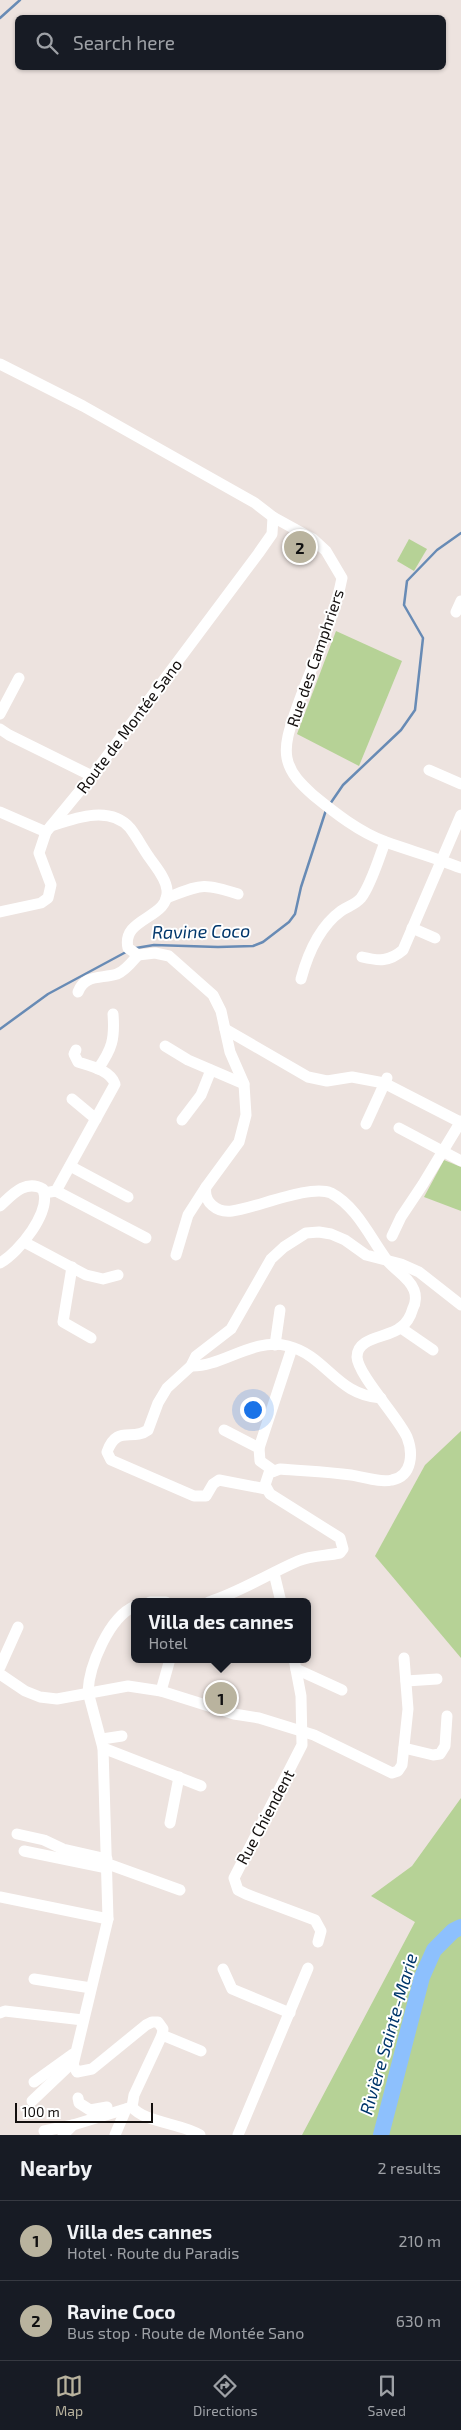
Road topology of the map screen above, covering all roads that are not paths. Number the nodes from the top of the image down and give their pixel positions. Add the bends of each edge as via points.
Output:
1 (0, 364) edge
2 (272, 517) junction
3 (19, 678) dead end
4 (0, 714) edge
5 (0, 728) edge
6 (429, 770) dead end
7 (92, 776) junction
8 (461, 784) edge
9 (0, 812) edge
10 (461, 815) edge
11 (48, 829) junction
12 (385, 842) junction
13 (440, 859) junction
14 (461, 868) edge
15 (238, 894) dead end
16 (166, 898) junction
17 (0, 912) edge
18 (412, 928) junction
19 (435, 938) dead end
20 (138, 955) junction
21 (362, 957) dead end
22 (301, 979) dead end
23 (78, 992) dead end
24 (114, 1014) dead end
25 (225, 1029) junction
26 (165, 1046) dead end
27 (76, 1050) dead end
28 (98, 1069) junction
29 (211, 1070) junction
30 (386, 1080) junction
31 (244, 1084) junction
32 (72, 1099) dead end
33 (96, 1119) junction
34 (182, 1120) dead end
35 (461, 1122) edge
36 (366, 1124) dead end
37 (399, 1128) dead end
38 (442, 1152) junction
39 (461, 1161) edge
40 (70, 1166) junction
41 (206, 1187) junction
42 (56, 1191) junction
43 (44, 1193) junction
44 (128, 1197) dead end
45 (0, 1206) edge
46 (392, 1236) dead end
47 (146, 1238) dead end
48 (24, 1242) junction
49 (176, 1255) dead end
50 (387, 1260) junction
51 (0, 1263) edge
52 (72, 1268) junction
53 (118, 1275) dead end
54 (461, 1305) edge
55 (280, 1310) dead end
56 (401, 1328) junction
57 (90, 1338) dead end
58 (275, 1345) junction
59 (292, 1348) junction
60 (433, 1350) dead end
61 (190, 1366) junction
62 (381, 1398) junction
63 (224, 1430) dead end
64 (259, 1448) junction
65 (274, 1471) junction
66 (266, 1489) junction
67 (274, 1573) junction
68 (220, 1598) edge
69 (280, 1598) edge
70 (131, 1609) edge
71 (18, 1627) dead end
72 (404, 1658) dead end
73 (169, 1663) edge
74 (295, 1664) edge
75 (0, 1667) edge
76 (0, 1674) edge
77 (438, 1679) dead end
78 (406, 1682) junction
79 (342, 1690) dead end
80 (161, 1691) junction
81 (88, 1692) junction
82 (447, 1716) dead end
83 (303, 1732) junction
84 (122, 1736) dead end
85 (103, 1744) junction
86 (404, 1748) junction
87 (178, 1777) junction
88 (201, 1786) dead end
89 (170, 1824) dead end
90 (17, 1834) dead end
91 (24, 1851) dead end
92 (107, 1864) junction
93 (180, 1890) dead end
94 (0, 1897) edge
95 (108, 1919) junction
96 (318, 1942) dead end
97 (308, 1968) dead end
98 (223, 1969) dead end
99 (34, 1979) dead end
100 (218, 1984) dead end
101 (92, 1988) junction
102 (232, 1989) junction
103 (0, 2012) edge
104 (290, 2012) junction
105 (83, 2020) junction
106 (162, 2035) junction
107 (201, 2051) dead end
108 (74, 2057) junction
109 (34, 2082) dead end
110 (78, 2098) dead end
111 (32, 2101) dead end
112 (130, 2106) junction
113 (73, 2124) junction
114 (44, 2131) dead end
115 (181, 2131) edge
116 (63, 2135) edge
117 (115, 2135) edge
118 (200, 2135) edge
119 (238, 2135) edge

1 - 2 street via 108,420 255,503
2 - 7 street, Route de Montée Sano via 272,534
2 - 12 street, Rue des Camphriers via 313,539 326,551 342,578 338,599 296,710 287,743 287,758 300,784 359,829
3 - 4 street
5 - 7 street
6 - 8 street
7 - 11 street, Route de Montée Sano
9 - 11 street
10 - 13 street
11 - 16 street via 96,815 118,818 130,828 162,876
11 - 17 street, Route de Montée Sano via 39,854 51,885 48,898 41,903
12 - 13 street, Rue des Camphriers
12 - 22 street via 364,894 339,913 314,943 308,952
13 - 14 street, Rue des Camphriers
13 - 18 street
15 - 16 street via 207,885
16 - 20 street via 159,909 134,925 127,942 128,948
18 - 19 street
18 - 21 street via 403,950 394,958 378,961
20 - 23 street via 118,974 89,979
20 - 25 street via 160,953 173,959 213,995 221,1010
24 - 28 street via 110,1052
25 - 30 street via 312,1079 327,1081 352,1077
25 - 31 street via 230,1052
26 - 29 street
27 - 28 street via 74,1054 78,1062
28 - 33 street via 110,1076 115,1084
29 - 31 street
29 - 34 street via 201,1095
30 - 35 street
30 - 36 street
31 - 41 street via 246,1115 239,1142
32 - 33 street
33 - 40 street
35 - 38 street
37 - 38 street
38 - 39 street
38 - 46 street
40 - 42 street
40 - 44 street
41 - 49 street via 188,1215
41 - 50 street via 209,1203 227,1212 311,1191 330,1193 346,1204
42 - 43 street
42 - 47 street
43 - 45 street via 36,1186 22,1187
43 - 48 street via 45,1207
48 - 51 street
48 - 52 street
50 - 54 street via 419,1272
50 - 56 street via 409,1282 416,1296
50 - 61 street via 366,1255 345,1240 325,1232 296,1237 265,1268 231,1329 196,1356
52 - 53 street via 94,1277
52 - 57 street via 63,1322
55 - 58 street
56 - 60 street
56 - 62 street via 366,1342 358,1351 358,1362
58 - 59 street
58 - 61 street
59 - 62 street via 328,1370 353,1392
59 - 64 street
61 - 66 street via 167,1388 148,1430 120,1435 110,1445 108,1456 194,1496 206,1496 219,1480
62 - 65 street via 409,1443 410,1462 402,1476 387,1481 351,1475
63 - 64 street
64 - 65 street via 260,1461
65 - 66 street via 266,1476
66 - 67 street via 274,1498 323,1525 343,1543 340,1553 308,1557
67 - 68 street
67 - 69 street
70 - 81 street via 121,1615 103,1642 91,1672
71 - 75 street
72 - 78 street
73 - 80 street
74 - 79 street, Rue Chiendent
74 - 83 street, Rue Chiendent
76 - 81 street via 40,1698 57,1699
77 - 78 street
78 - 86 street via 408,1709
80 - 81 street via 135,1686
80 - 83 street
81 - 85 street
82 - 86 street via 445,1746 440,1754
83 - 86 street via 392,1773 402,1765
83 - 96 street, Rue Chiendent via 300,1754 234,1878 238,1890 314,1920 321,1931
84 - 85 street
85 - 87 street
85 - 92 street
87 - 88 street
87 - 89 street
90 - 92 street via 44,1840
91 - 92 street
92 - 93 street
92 - 95 street
94 - 95 street
95 - 101 street
97 - 104 street
98 - 102 street
99 - 101 street
100 - 102 street
101 - 105 street
102 - 104 street
103 - 105 street
104 - 119 street
105 - 108 street
106 - 107 street
106 - 108 street via 162,2026 152,2022 92,2069 77,2072
106 - 112 street
108 - 109 street
108 - 111 street
110 - 112 street via 79,2103 90,2110
112 - 113 street
112 - 115 street via 142,2115
112 - 117 street
113 - 114 street
113 - 116 street
115 - 118 street

